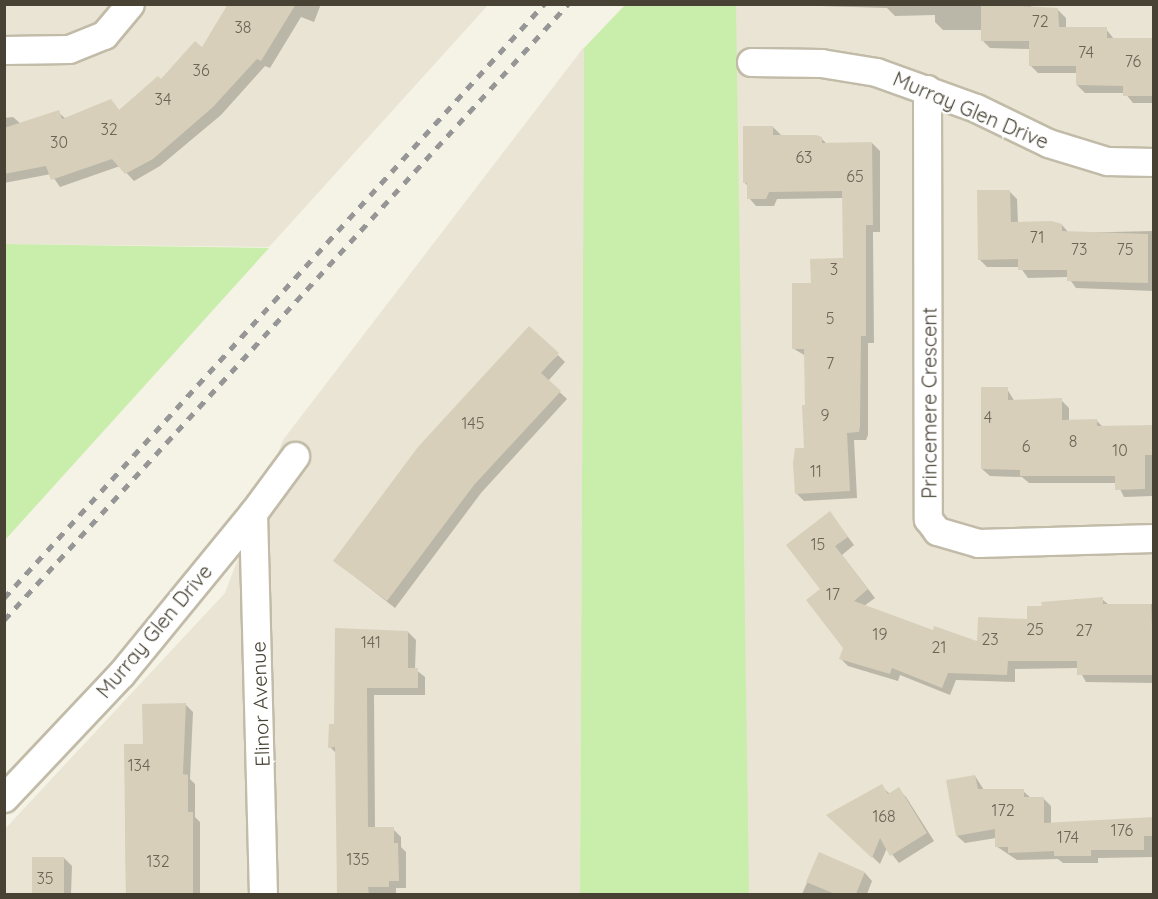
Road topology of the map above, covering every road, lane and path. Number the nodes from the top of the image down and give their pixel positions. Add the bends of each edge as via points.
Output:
1 (130, 4) edge
2 (4, 50) edge
3 (751, 62) dead end
4 (927, 89) junction
5 (1154, 162) edge
6 (295, 456) dead end
7 (253, 513) junction
8 (1154, 538) edge
9 (4, 798) edge
10 (263, 894) edge

1 - 2 street via 104,34 69,49
3 - 4 street, Murray Glen Drive via 821,63 865,70
4 - 5 street, Murray Glen Drive via 1048,143 1107,161
4 - 8 street, Princemere Crescent via 928,519 937,531 978,543
6 - 7 street, Murray Glen Drive
7 - 9 street, Murray Glen Drive via 121,674
7 - 10 street, Elinor Avenue

